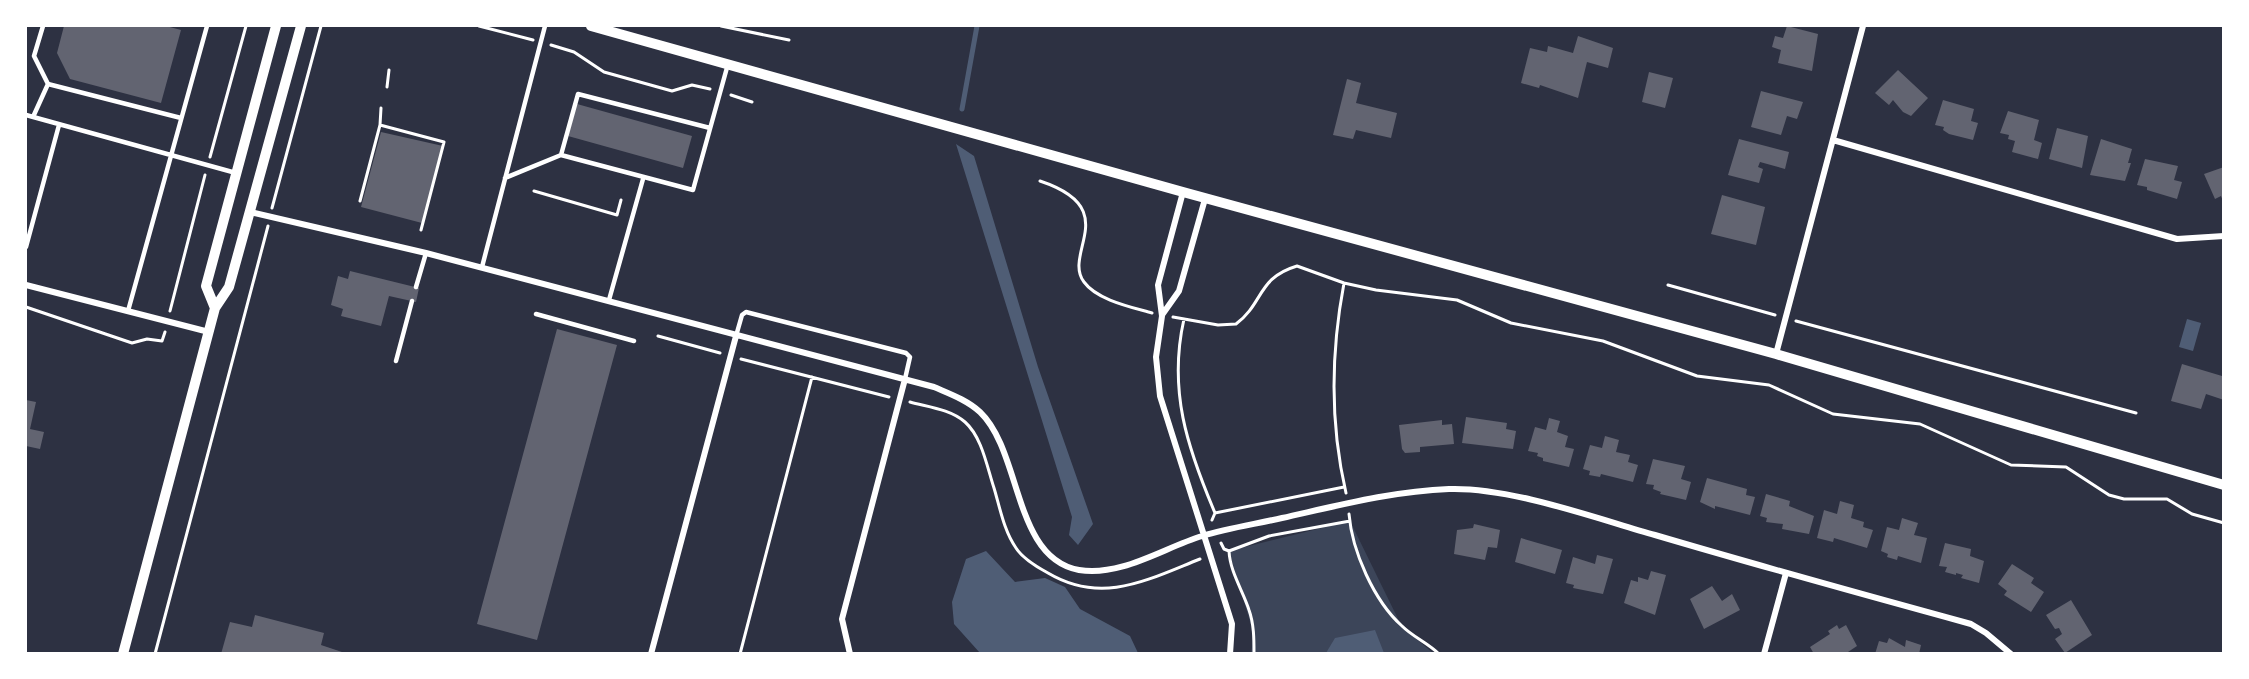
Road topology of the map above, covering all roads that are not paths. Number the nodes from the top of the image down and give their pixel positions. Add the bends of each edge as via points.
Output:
1 (43, 26) edge
2 (207, 26) edge
3 (276, 26) edge
4 (301, 26) edge
5 (545, 26) edge
6 (591, 26) edge
7 (1863, 26) edge
8 (728, 64) junction
9 (48, 84) junction
10 (26, 116) edge
11 (33, 117) junction
12 (181, 118) junction
13 (59, 125) junction
14 (710, 128) junction
15 (1833, 140) junction
16 (170, 155) junction
17 (561, 155) junction
18 (236, 173) junction
19 (505, 178) junction
20 (643, 179) junction
21 (1182, 192) junction
22 (1205, 199) junction
23 (250, 212) junction
24 (2223, 236) edge
25 (26, 247) edge
26 (426, 253) junction
27 (482, 267) junction
28 (26, 285) edge
29 (416, 288) dead end
30 (609, 300) junction
31 (412, 301) dead end
32 (215, 308) junction
33 (128, 312) junction
34 (536, 314) dead end
35 (1162, 316) junction
36 (209, 332) junction
37 (736, 336) junction
38 (634, 341) dead end
39 (1776, 354) junction
40 (396, 361) dead end
41 (905, 379) junction
42 (2223, 485) edge
43 (1204, 536) junction
44 (1786, 573) junction
45 (123, 654) edge
46 (651, 654) edge
47 (850, 654) edge
48 (1230, 654) edge
49 (1764, 654) edge
50 (2011, 654) edge

1 - 9 lane via 34,56
2 - 12 lane
3 - 18 street
4 - 23 street
5 - 19 lane
6 - 8 street
7 - 15 street
8 - 14 lane
8 - 21 street
9 - 11 lane
9 - 12 lane
10 - 11 lane
11 - 13 lane
12 - 16 lane
13 - 16 lane
13 - 25 lane
14 - 17 lane via 578,94
14 - 20 lane via 693,190
15 - 24 street via 2177,239
15 - 39 street
16 - 18 lane
16 - 33 lane
17 - 19 lane
17 - 20 lane
18 - 32 street via 206,286
19 - 27 lane
20 - 30 lane
21 - 22 street
21 - 35 street via 1158,285
22 - 35 street via 1179,291
22 - 39 street
23 - 26 street
23 - 32 street via 229,287
26 - 27 street
26 - 29 lane
27 - 30 street
28 - 33 street
30 - 37 street
31 - 40 lane
32 - 36 street
33 - 36 street
34 - 38 lane
35 - 43 street via 1156,357 1160,396
36 - 45 street
37 - 41 street
37 - 41 lane via 746,312 906,353 910,357
37 - 46 street
39 - 42 street
41 - 43 street via 963,399 981,414 1006,456 1027,518 1042,548 1059,562 1079,570 1110,570
41 - 47 street via 842,619
43 - 44 street via 1348,503 1449,489 1485,491
43 - 48 street via 1232,624
44 - 49 street
44 - 50 street via 1971,624

